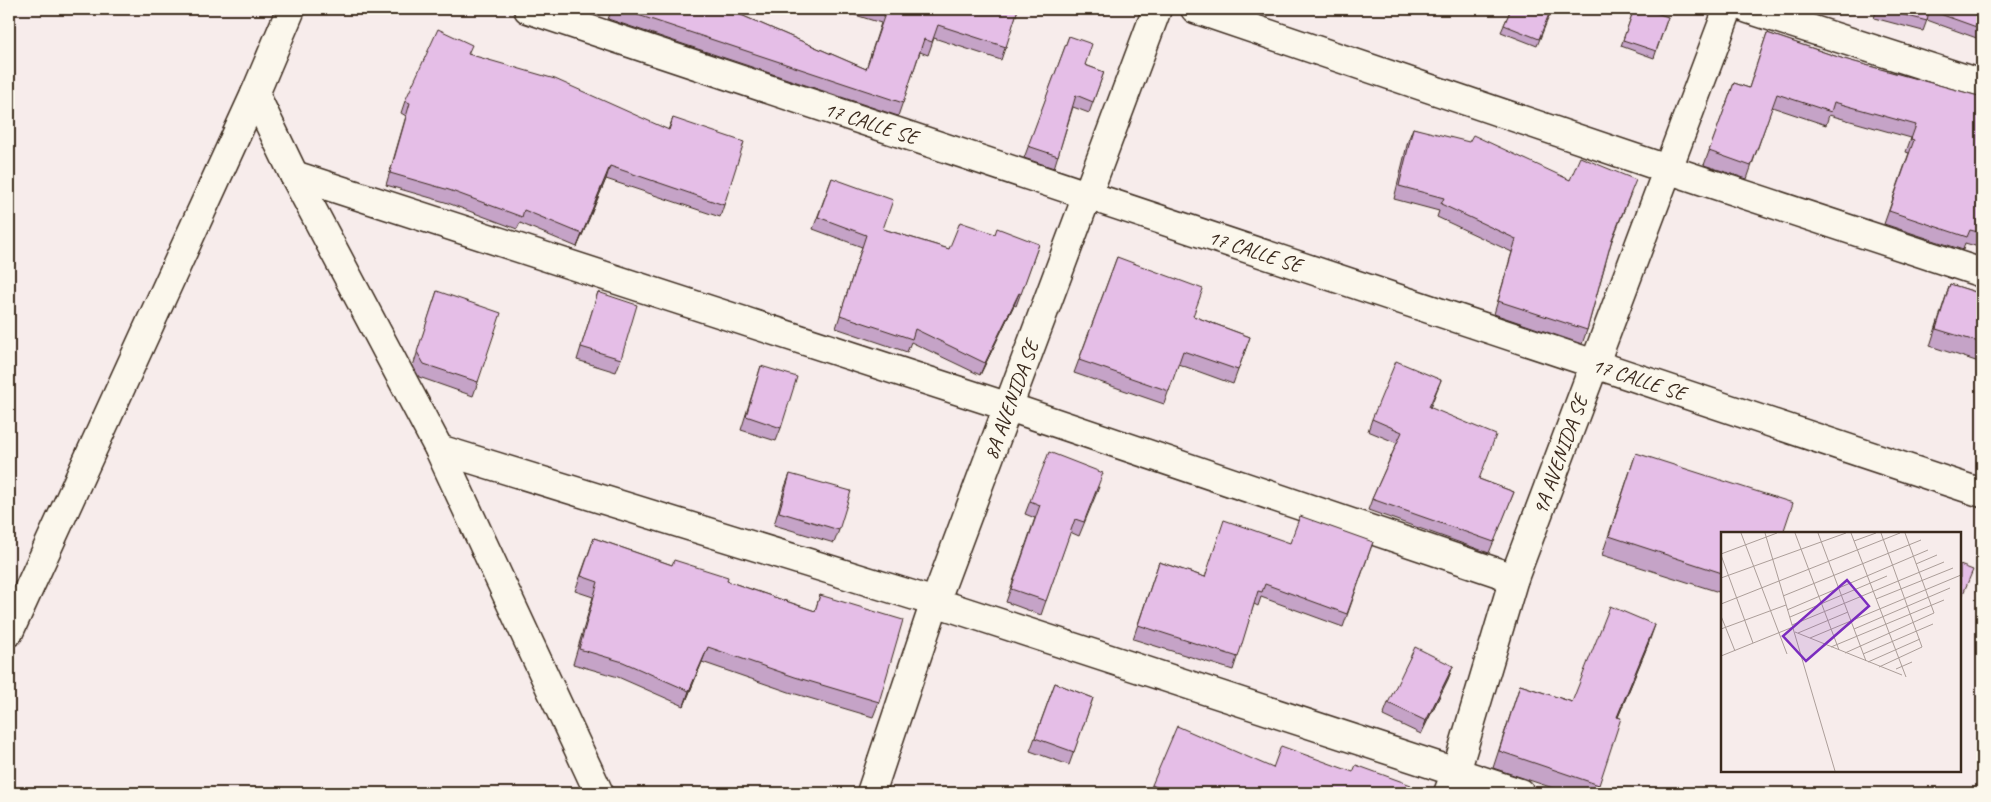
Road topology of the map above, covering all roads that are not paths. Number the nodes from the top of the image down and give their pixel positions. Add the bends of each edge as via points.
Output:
1 (291, 9) edge
2 (528, 9) edge
3 (1157, 9) edge
4 (1195, 9) edge
5 (1728, 9) edge
6 (1748, 9) edge
7 (1982, 84) edge
8 (255, 94) junction
9 (1668, 169) junction
10 (294, 174) junction
11 (1087, 195) junction
12 (1982, 274) edge
13 (1594, 364) junction
14 (1009, 407) junction
15 (439, 449) junction
16 (1982, 494) edge
17 (1514, 578) junction
18 (935, 602) junction
19 (9, 632) edge
20 (1452, 783) edge
21 (599, 793) edge
22 (871, 793) edge
23 (1520, 793) edge

1 - 8 street
2 - 11 street, 17 CALLE SE
3 - 11 street, 8A AVENIDA SE
4 - 9 street
5 - 9 street, 9A AVENIDA SE
6 - 7 street
8 - 10 street
8 - 19 street
9 - 12 street
9 - 13 street, 9A AVENIDA SE
10 - 14 street
10 - 15 street
11 - 13 street, 17 CALLE SE
11 - 14 street, 8A AVENIDA SE
13 - 16 street, 17 CALLE SE
13 - 17 street, 9A AVENIDA SE
14 - 17 street
14 - 18 street, 8A AVENIDA SE
15 - 18 street
15 - 21 street
17 - 20 street, 9A AVENIDA SE
18 - 20 street
18 - 22 street, 8A AVENIDA SE
20 - 23 street

